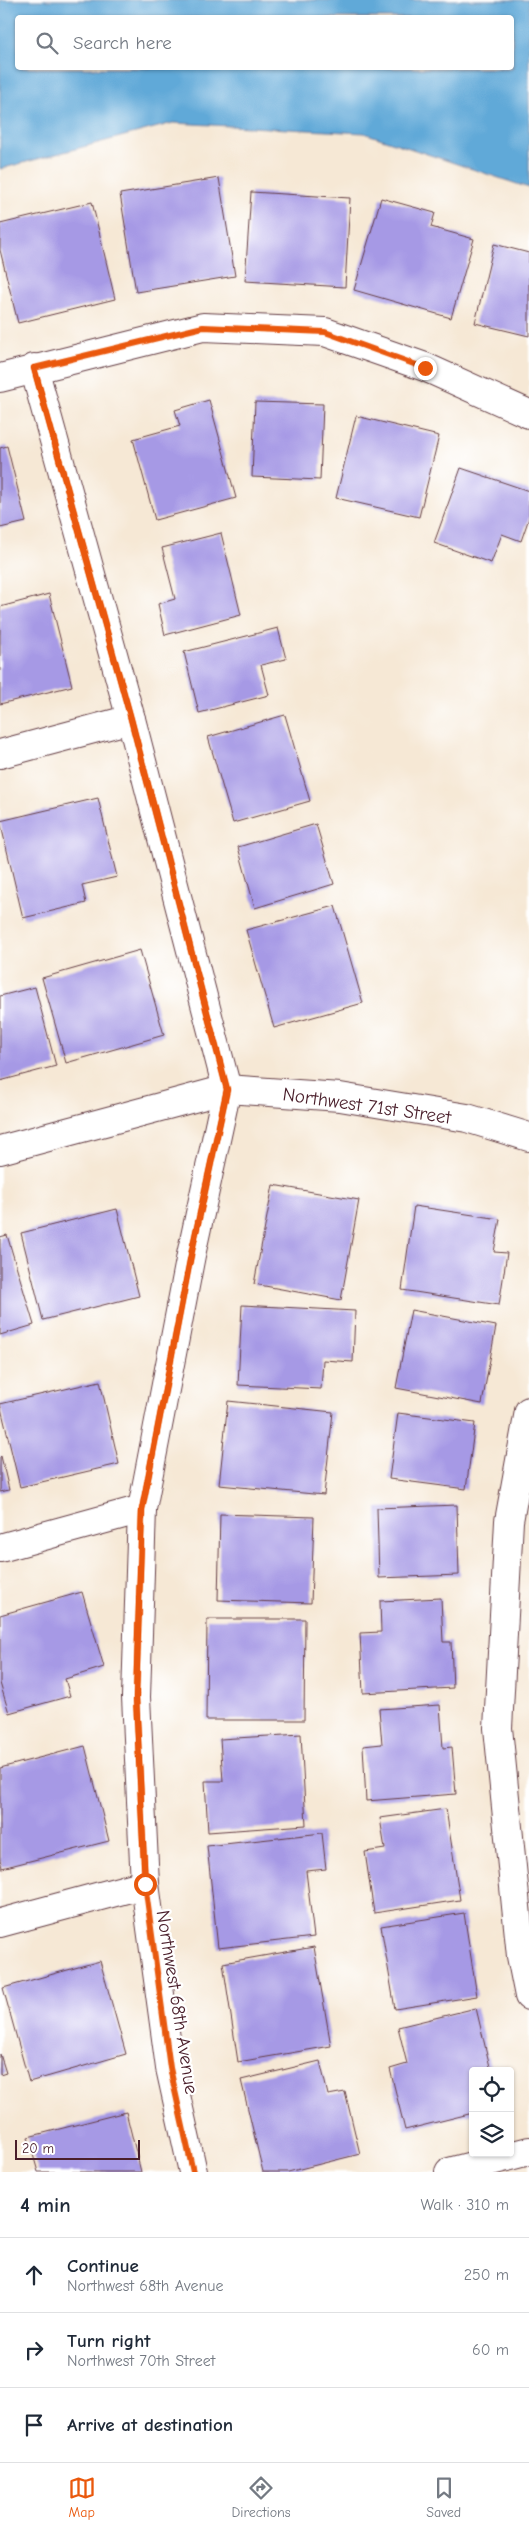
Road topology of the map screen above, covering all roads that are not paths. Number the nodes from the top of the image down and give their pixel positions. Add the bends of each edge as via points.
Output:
1 (34, 368) junction
2 (0, 378) edge
3 (529, 414) edge
4 (131, 719) junction
5 (0, 754) edge
6 (227, 1090) junction
7 (529, 1137) edge
8 (0, 1150) edge
9 (529, 1411) edge
10 (142, 1510) junction
11 (0, 1548) edge
12 (145, 1884) junction
13 (0, 1923) edge
14 (529, 1996) edge
15 (529, 2150) edge
16 (194, 2172) edge
17 (449, 2172) edge

1 - 2 street
1 - 3 street via 203,327 325,332 425,368
1 - 4 street, Northwest 68th Avenue
4 - 5 street
4 - 6 street, Northwest 68th Avenue
6 - 7 street, Northwest 71st Street via 340,1097 467,1118
6 - 8 street, Northwest 71st Street
6 - 10 street, Northwest 68th Avenue via 191,1255
9 - 14 street via 509,1522 498,1728 521,1956
10 - 11 street
10 - 12 street, Northwest 68th Avenue via 136,1697
12 - 13 street
12 - 16 street, Northwest 68th Avenue via 170,2068
15 - 17 street

